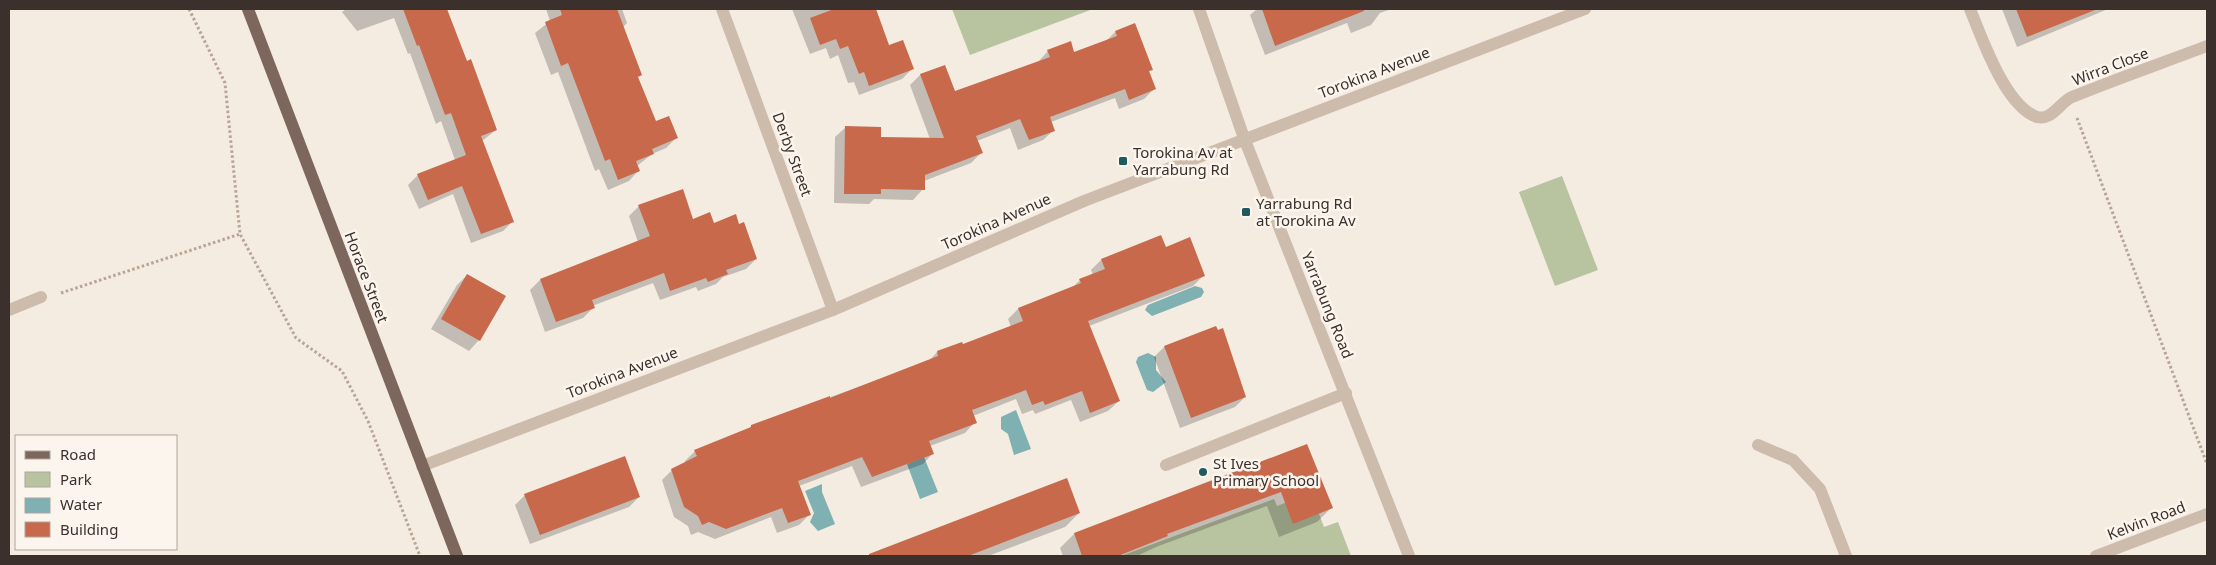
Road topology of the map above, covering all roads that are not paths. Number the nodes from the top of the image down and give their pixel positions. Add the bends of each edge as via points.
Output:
1 (248, 9) edge
2 (722, 9) edge
3 (1199, 9) edge
4 (1585, 9) edge
5 (1970, 9) edge
6 (2207, 46) edge
7 (1244, 138) junction
8 (41, 297) road end
9 (9, 310) edge
10 (833, 310) junction
11 (1346, 393) junction
12 (1758, 445) dead end
13 (1166, 465) dead end
14 (422, 466) junction
15 (2207, 514) edge
16 (457, 556) edge
17 (1409, 556) edge
18 (1846, 556) edge
19 (2096, 556) edge

1 - 14 main road, Horace Street
2 - 10 street, Derby Street
3 - 7 street, Yarrabung Road
4 - 7 street, Torokina Avenue
5 - 6 street, Wirra Close via 1997,74 2028,112 2039,118 2049,116 2069,98
7 - 10 street, Torokina Avenue via 1084,201
7 - 11 street, Yarrabung Road
8 - 9 street
10 - 14 street, Torokina Avenue
11 - 13 street
11 - 17 street, Yarrabung Road
12 - 18 street via 1792,460 1820,489
14 - 16 main road, Horace Street
15 - 19 street, Kelvin Road

